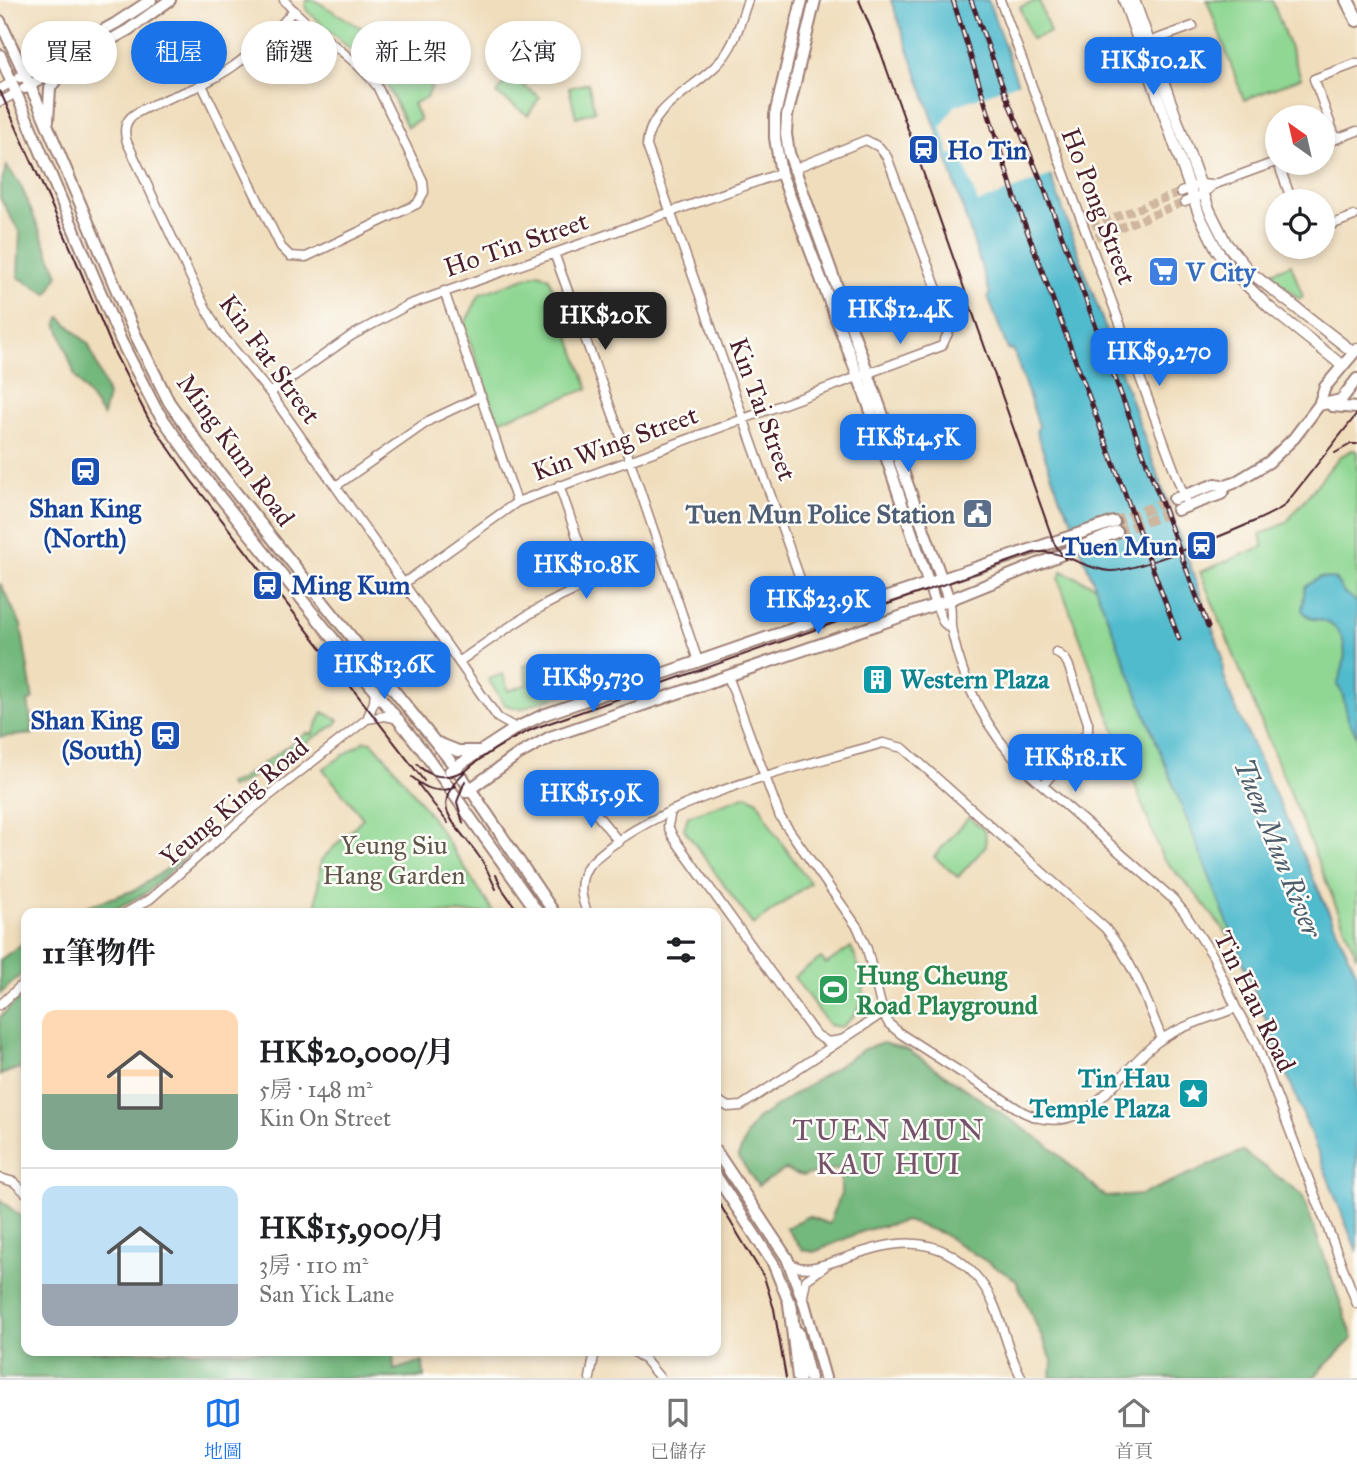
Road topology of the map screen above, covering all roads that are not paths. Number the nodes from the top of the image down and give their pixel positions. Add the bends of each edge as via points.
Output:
1 (151, 0) edge
2 (170, 0) edge
3 (284, 0) edge
4 (748, 0) edge
5 (802, 0) edge
6 (814, 0) edge
7 (1000, 0) edge
8 (1124, 0) edge
9 (1134, 0) edge
10 (1347, 0) edge
11 (293, 10) junction
12 (1357, 20) edge
13 (0, 21) edge
14 (117, 22) edge
15 (1193, 26) dead end
16 (117, 36) edge
17 (1149, 42) junction
18 (0, 55) edge
19 (1357, 63) edge
20 (21, 67) edge
21 (21, 84) edge
22 (29, 84) edge
23 (53, 84) edge
24 (202, 85) junction
25 (14, 88) junction
26 (0, 89) edge
27 (0, 102) edge
28 (48, 128) junction
29 (1357, 131) edge
30 (1336, 139) joint
31 (1265, 167) edge
32 (793, 169) junction
33 (781, 173) junction
34 (1193, 193) junction
35 (670, 212) junction
36 (1354, 216) dead end
37 (1335, 223) edge
38 (554, 253) junction
39 (444, 290) junction
40 (1356, 352) edge
41 (1343, 366) junction
42 (863, 375) junction
43 (1357, 378) edge
44 (270, 393) junction
45 (481, 396) junction
46 (1319, 405) junction
47 (1357, 408) edge
48 (743, 418) junction
49 (629, 461) junction
50 (336, 485) junction
51 (559, 485) junction
52 (517, 502) junction
53 (1180, 503) joint
54 (943, 578) junction
55 (404, 583) junction
56 (929, 583) junction
57 (949, 600) junction
58 (936, 605) junction
59 (815, 621) junction
60 (951, 629) junction
61 (1055, 652) dead end
62 (698, 661) junction
63 (460, 662) junction
64 (728, 676) junction
65 (374, 688) junction
66 (368, 719) junction
67 (399, 719) junction
68 (516, 727) junction
69 (436, 742) junction
70 (480, 751) junction
71 (456, 768) junction
72 (442, 777) junction
73 (764, 777) junction
74 (1043, 785) junction
75 (470, 789) junction
76 (458, 797) junction
77 (577, 800) dead end
78 (671, 811) junction
79 (619, 842) junction
80 (134, 908) edge
81 (535, 908) edge
82 (551, 908) edge
83 (586, 908) edge
84 (21, 986) edge
85 (0, 1005) edge
86 (1236, 1008) junction
87 (883, 1013) junction
88 (1163, 1039) junction
89 (841, 1040) junction
90 (721, 1102) edge
91 (721, 1159) edge
92 (0, 1178) edge
93 (721, 1184) edge
94 (21, 1188) edge
95 (787, 1258) junction
96 (830, 1264) junction
97 (803, 1299) junction
98 (790, 1304) junction
99 (1357, 1304) edge
100 (594, 1356) edge
101 (639, 1356) edge
102 (590, 1378) edge
103 (660, 1378) edge
104 (799, 1378) edge
105 (810, 1378) edge
106 (825, 1378) edge
107 (1022, 1378) edge

1 - 14 main road
2 - 16 main road
3 - 11 street
4 - 35 street, Kin Tai Street via 737,36 724,58 659,114 651,127 648,152
5 - 33 main road via 775,116
6 - 32 main road via 786,124
7 - 53 street, Ho Pong Street via 1092,238
8 - 34 street
9 - 17 street
10 - 12 main road
11 - 24 street, Kin Fat Street via 250,54
11 - 24 street via 377,86 423,181 424,192 417,204 306,257 290,256 281,247
13 - 20 main road, Ming Kum Road
15 - 17 street
17 - 34 street
18 - 25 main road, Ming Kum Road
19 - 30 street via 1314,79
21 - 25 main road
22 - 28 main road, Ming Kum Road
23 - 28 main road
24 - 44 street, Kin Fat Street via 132,116 125,137 208,314
25 - 26 street
25 - 27 street
25 - 65 main road, Ming Kum Road via 121,341 156,409 201,473
28 - 69 main road, Ming Kum Road via 135,334 169,402 205,454
29 - 30 street
31 - 34 street
32 - 33 street, Ho Tin Street
32 - 42 main road
32 - 42 street, Kin Wing Street via 866,140 879,147 887,157 949,321 950,331 942,346
33 - 35 street, Ho Tin Street
33 - 42 main road
34 - 40 street via 1241,264
34 - 41 street via 1217,250 1232,271
35 - 38 street, Ho Tin Street
35 - 48 street, Kin Tai Street
36 - 37 street
38 - 39 street, Ho Tin Street
38 - 49 street
39 - 44 street, Ho Tin Street via 382,317
39 - 45 street
40 - 41 main road
41 - 43 main road
41 - 46 main road via 1325,387
42 - 48 street, Kin Wing Street
42 - 54 main road
42 - 56 main road
43 - 46 main road via 1342,400
44 - 50 street, Kin Fat Street
45 - 50 street via 430,420
45 - 52 street
46 - 47 main road
46 - 53 main road via 1269,462 1226,486 1221,494
48 - 49 street, Kin Wing Street
48 - 59 street, Kin Tai Street
49 - 51 street, Kin Wing Street
49 - 62 street
50 - 55 street, Kin Fat Street
51 - 52 street, Kin Wing Street
51 - 63 street via 593,583 528,613
52 - 55 street, Kin Wing Street
54 - 56 main road
54 - 57 main road
54 - 57 main road via 1071,536 1116,527
55 - 63 street, Kin Fat Street
56 - 58 main road
56 - 59 main road
57 - 58 main road
57 - 60 street, Tin Hau Road
58 - 60 street, Tin Hau Road
58 - 64 main road
59 - 62 main road
60 - 74 street, Tin Hau Road via 985,720 1013,757
61 - 74 street via 1068,664 1089,727 1084,739
62 - 68 main road
63 - 68 street, Kin Fat Street via 498,718
64 - 73 street
64 - 75 main road via 550,737
65 - 66 street
65 - 67 main road, Ming Kum Road
66 - 67 street
66 - 80 street, Yeung King Road
67 - 72 main road, Ming Kum Road
68 - 70 main road
69 - 70 main road via 458,751
69 - 71 main road, Ming Kum Road
70 - 71 main road
71 - 72 main road
71 - 75 main road, Ming Kum Road
72 - 76 main road, Ming Kum Road
73 - 78 street
73 - 87 street via 785,825 858,928
73 - 88 street via 883,743 903,748 1105,928 1136,974
74 - 86 street, Tin Hau Road via 1184,912 1213,956
75 - 76 main road
75 - 82 main road, Ming Kum Road
76 - 81 main road, Ming Kum Road
77 - 79 street via 590,806
78 - 79 street
78 - 89 street via 668,826 673,837 814,1034 828,1042
79 - 83 street via 594,859 583,876 581,893
84 - 85 street
86 - 88 street
86 - 99 street, Tin Hau Road via 1256,1043
87 - 88 street via 901,1034 1023,1112 1044,1120 1067,1119 1089,1109
87 - 89 street
89 - 90 street via 741,1106
91 - 95 main road
92 - 94 street
93 - 98 main road via 773,1263
95 - 96 street via 802,1269
95 - 97 main road
96 - 97 street via 806,1280
96 - 107 street via 874,1247 902,1243 929,1246 955,1258 986,1289
97 - 106 main road
98 - 104 main road
98 - 105 main road
100 - 102 street
101 - 103 street

